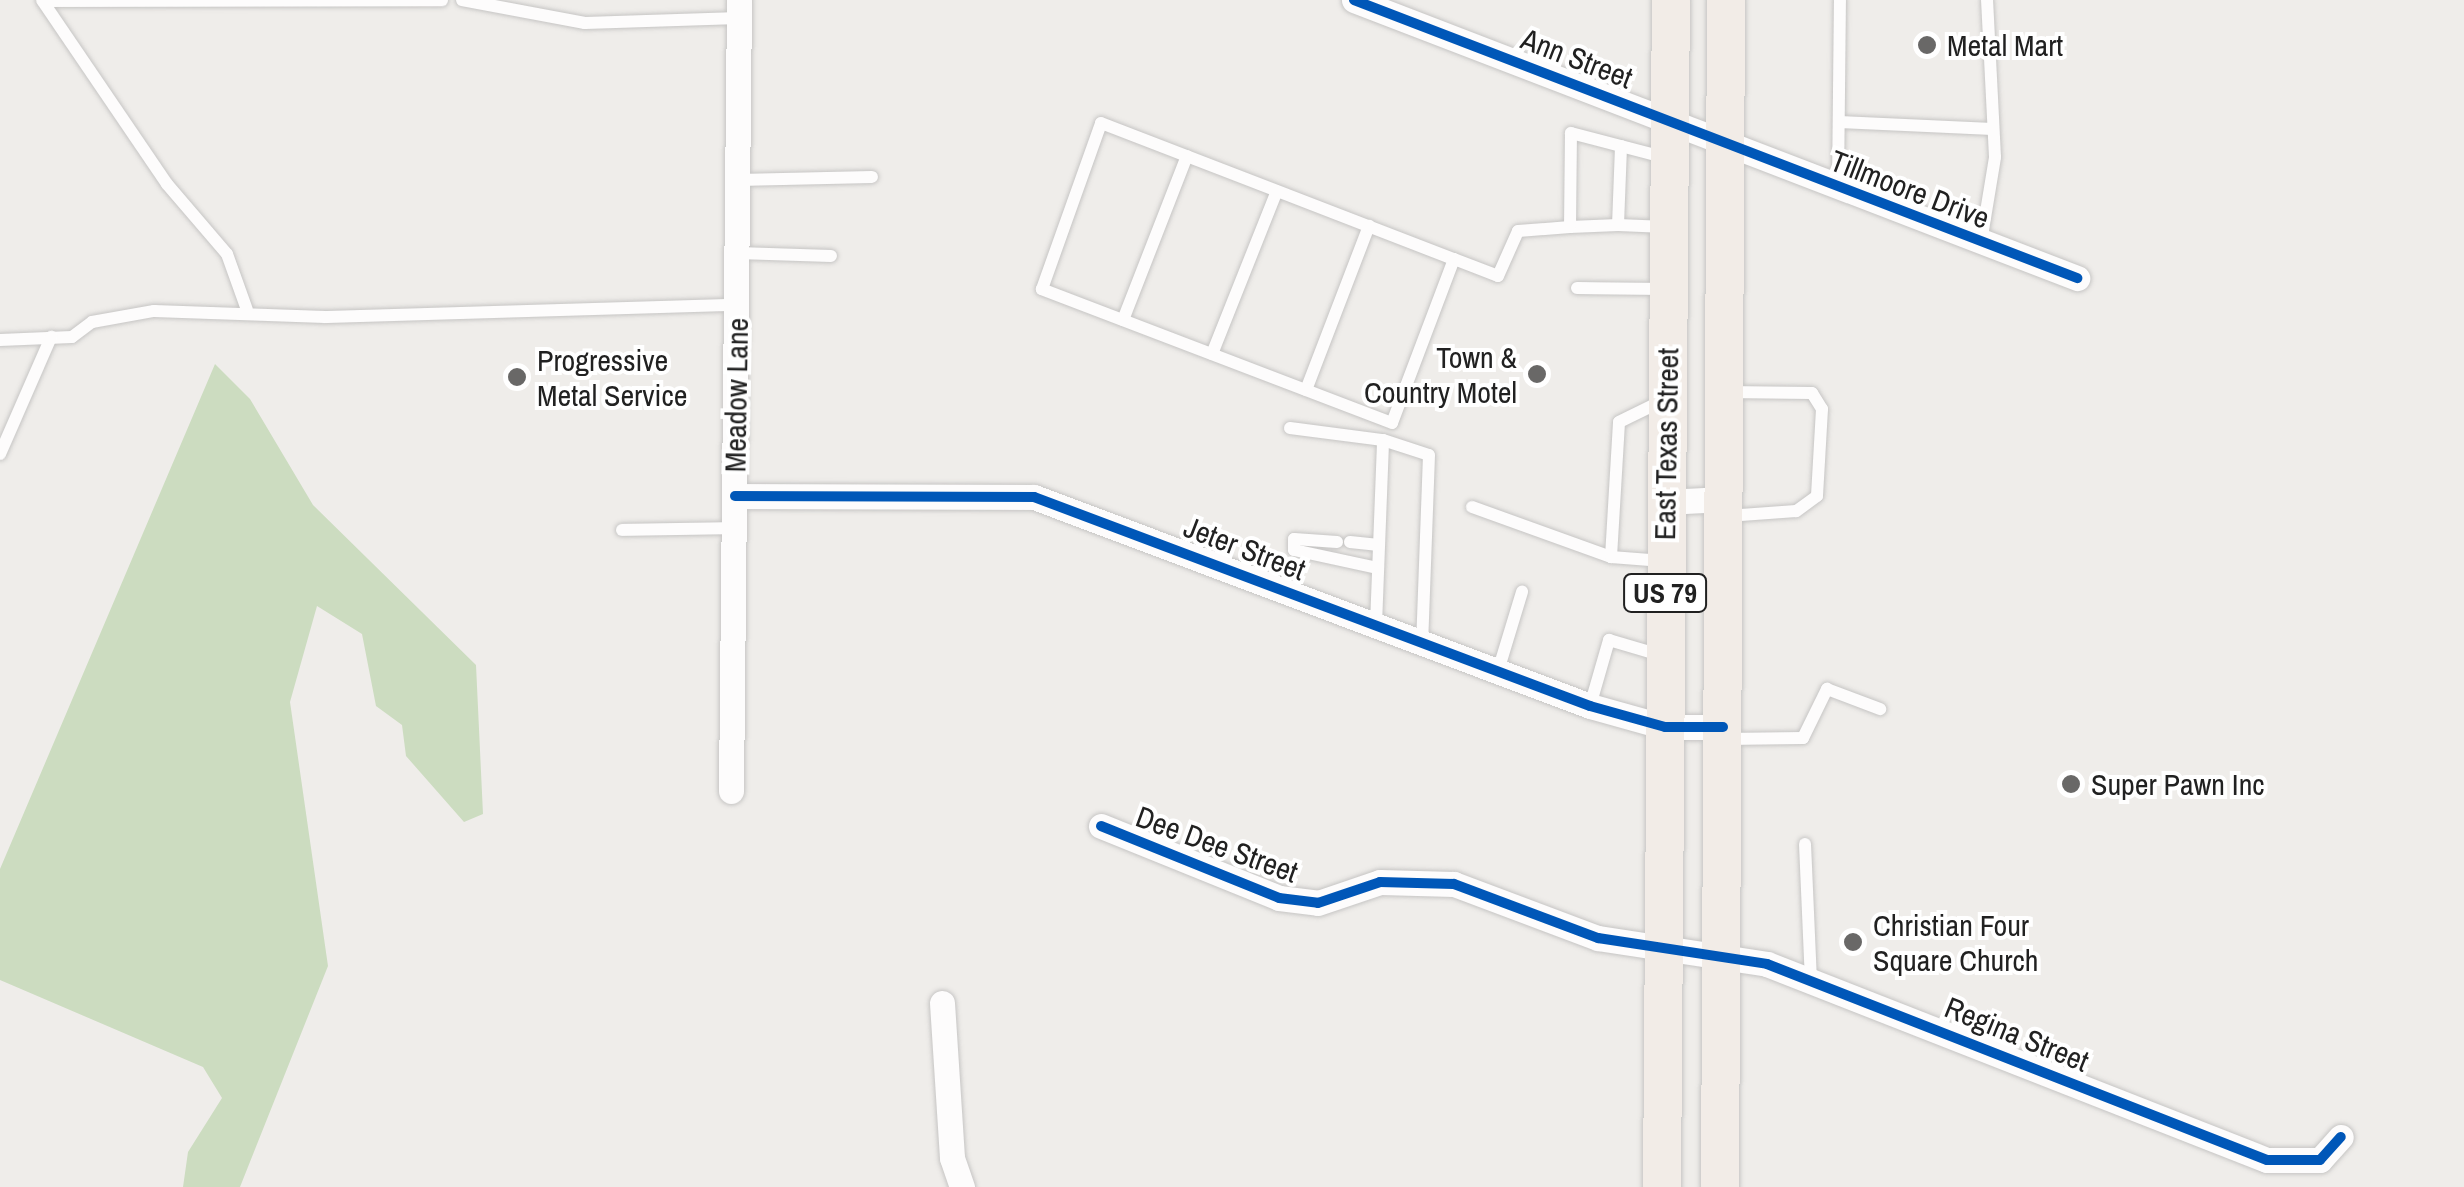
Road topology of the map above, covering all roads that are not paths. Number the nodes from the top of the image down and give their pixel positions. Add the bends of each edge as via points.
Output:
1 (42, 0) edge
2 (442, 0) edge
3 (462, 0) edge
4 (1354, 0) edge
5 (1671, 0) edge
6 (1726, 0) edge
7 (1840, 0) edge
8 (1987, 0) edge
9 (739, 9) edge
10 (1670, 120) junction
11 (1840, 122) junction
12 (1992, 129) junction
13 (1725, 144) junction
14 (1621, 146) junction
15 (1187, 156) junction
16 (1669, 159) junction
17 (872, 178) dead end
18 (738, 180) junction
19 (1838, 189) junction
20 (1277, 191) junction
21 (1618, 225) junction
22 (1369, 226) junction
23 (1570, 227) junction
24 (1668, 228) junction
25 (1981, 242) junction
26 (738, 252) junction
27 (831, 256) dead end
28 (1454, 259) junction
29 (2077, 278) dead end
30 (1577, 288) dead end
31 (1668, 290) junction
32 (738, 304) junction
33 (247, 310) junction
34 (1123, 320) junction
35 (51, 338) junction
36 (0, 340) edge
37 (1212, 354) junction
38 (1306, 390) junction
39 (1725, 392) junction
40 (1666, 399) junction
41 (1290, 428) dead end
42 (1382, 440) junction
43 (0, 454) edge
44 (735, 496) junction
45 (1665, 502) junction
46 (1472, 507) dead end
47 (1724, 507) junction
48 (734, 528) junction
49 (622, 530) dead end
50 (1379, 545) junction
51 (1611, 557) junction
52 (1665, 561) junction
53 (1378, 568) junction
54 (1522, 592) dead end
55 (1376, 624) junction
56 (1422, 642) junction
57 (1664, 656) junction
58 (1498, 671) junction
59 (1590, 706) junction
60 (1880, 709) dead end
61 (1665, 727) junction
62 (1723, 733) junction
63 (731, 791) dead end
64 (1100, 826) dead end
65 (1804, 844) dead end
66 (1663, 946) junction
67 (1722, 952) junction
68 (1810, 978) junction
69 (942, 1003) dead end
70 (2341, 1137) dead end
71 (962, 1187) edge
72 (1662, 1187) edge
73 (1720, 1187) edge

1 - 2 lane
1 - 33 lane via 167,184 227,254
3 - 9 lane via 585,23
4 - 10 street, Ann Street
5 - 10 main road, East Texas Street / US 79
6 - 13 main road, East Texas Street / US 79
7 - 11 lane
8 - 12 lane
9 - 18 street, Meadow Lane
10 - 13 street, Ann Street
10 - 16 main road, East Texas Street / US 79
11 - 12 lane
11 - 19 lane
12 - 25 lane via 1994,171
13 - 19 street, Tillmoore Drive
13 - 39 main road, East Texas Street / US 79
14 - 16 lane
14 - 21 lane
14 - 23 lane via 1571,132
15 - 20 lane
15 - 34 lane
15 - 34 lane via 1101,123 1042,289
16 - 24 main road, East Texas Street / US 79
17 - 18 lane
18 - 26 street, Meadow Lane
19 - 25 street, Tillmoore Drive
20 - 22 lane
20 - 37 lane
21 - 23 lane
21 - 24 lane
22 - 28 lane
22 - 38 lane
23 - 28 lane via 1518,231 1502,278
24 - 31 main road, East Texas Street / US 79
25 - 29 street, Tillmoore Drive
26 - 27 lane
26 - 32 street, Meadow Lane
28 - 38 lane via 1392,423
30 - 31 lane
31 - 40 main road, East Texas Street / US 79
32 - 33 lane via 325,317
32 - 44 street, Meadow Lane
33 - 35 lane via 154,311
34 - 37 lane
35 - 36 lane
35 - 43 lane
37 - 38 lane
39 - 47 main road, East Texas Street / US 79
39 - 47 lane via 1812,393 1822,408 1820,482 1809,505 1778,514
40 - 45 main road, East Texas Street / US 79
40 - 51 lane via 1618,422
41 - 42 lane
42 - 50 lane
42 - 56 lane via 1429,456
44 - 48 street, Meadow Lane
44 - 55 street, Jeter Street via 1034,497
45 - 47 street
45 - 52 main road, East Texas Street / US 79
46 - 51 lane
47 - 62 main road, East Texas Street / US 79
48 - 49 lane
48 - 63 street, Meadow Lane
50 - 53 lane
50 - 53 lane via 1294,539 1294,550
51 - 52 lane
52 - 57 main road, East Texas Street / US 79
53 - 55 lane
54 - 58 lane
55 - 56 street, Jeter Street
56 - 58 street, Jeter Street
57 - 59 lane via 1610,640
57 - 61 main road, East Texas Street / US 79
58 - 59 street, Jeter Street
59 - 61 street, Jeter Street
60 - 62 lane via 1827,689 1804,738
61 - 62 street, Jeter Street
61 - 66 main road, East Texas Street / US 79
62 - 67 main road, East Texas Street / US 79
64 - 66 street, Dee Dee Street via 1279,898 1318,902 1380,882 1428,880 1598,938
65 - 68 lane
66 - 67 street, Regina Street
66 - 72 main road, East Texas Street / US 79
67 - 68 street, Regina Street
67 - 73 main road, East Texas Street / US 79
68 - 70 street, Regina Street via 2268,1160 2320,1160
69 - 71 street via 952,1158

